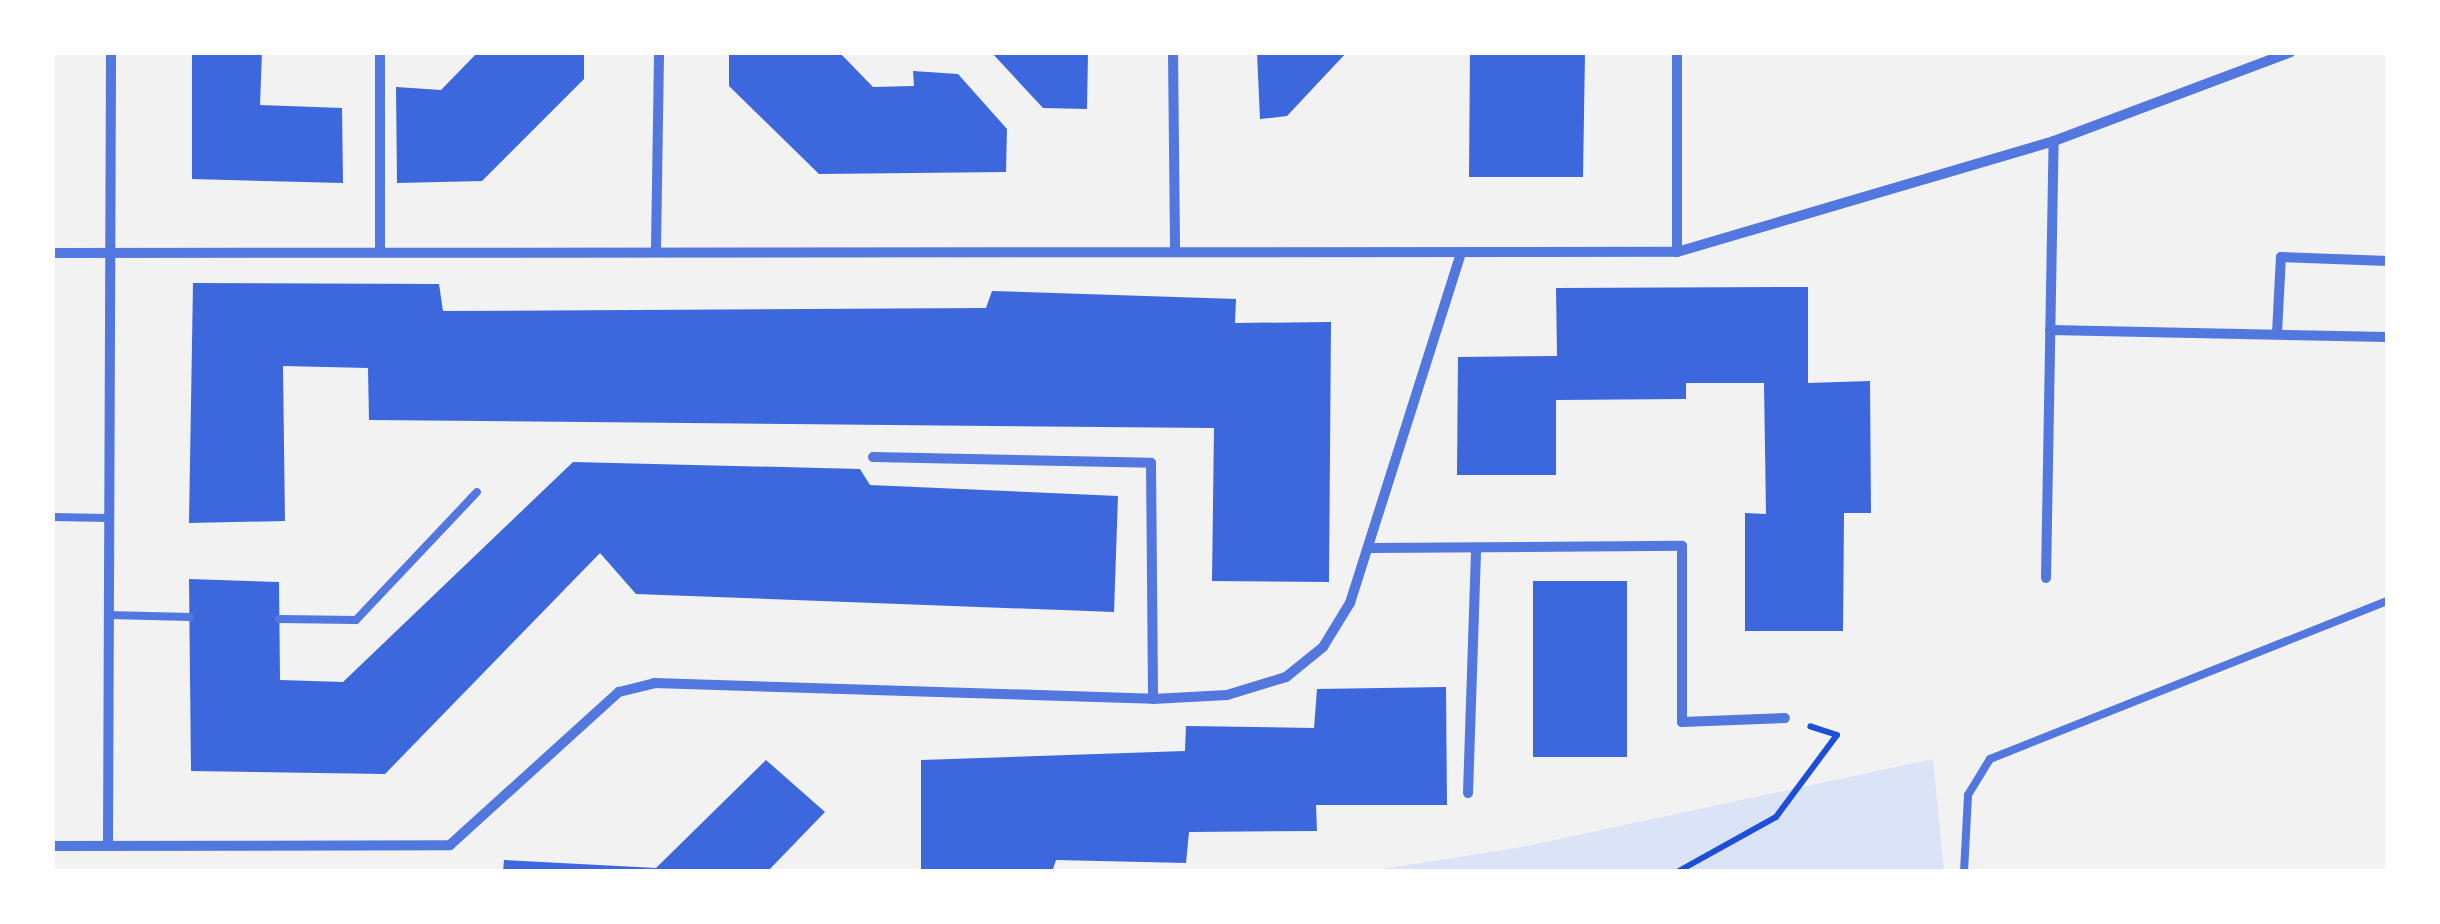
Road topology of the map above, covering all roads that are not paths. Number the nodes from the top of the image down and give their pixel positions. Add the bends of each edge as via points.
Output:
1 (111, 52) edge
2 (380, 52) edge
3 (659, 52) edge
4 (1172, 52) edge
5 (1677, 52) edge
6 (2291, 52) edge
7 (2054, 141) junction
8 (656, 248) junction
9 (380, 250) junction
10 (1175, 252) junction
11 (1677, 252) junction
12 (52, 253) edge
13 (110, 253) junction
14 (1460, 257) junction
15 (2388, 261) edge
16 (2050, 330) junction
17 (2278, 332) junction
18 (2388, 337) edge
19 (873, 457) dead end
20 (478, 492) dead end
21 (52, 517) edge
22 (109, 518) junction
23 (1370, 548) junction
24 (1476, 548) junction
25 (2046, 578) dead end
26 (2388, 600) edge
27 (108, 615) junction
28 (190, 617) dead end
29 (279, 619) dead end
30 (1153, 699) junction
31 (1785, 718) dead end
32 (1468, 793) dead end
33 (108, 845) junction
34 (52, 846) edge
35 (1964, 872) edge

1 - 13 street
2 - 9 street
3 - 8 street
4 - 10 street
5 - 11 street
6 - 7 street
7 - 11 street
7 - 16 street
8 - 9 street
8 - 10 street
9 - 13 street
10 - 14 street
11 - 14 street
12 - 13 street
13 - 22 street
14 - 23 street
15 - 17 street via 2281,257
16 - 17 street
16 - 25 street
17 - 18 street
19 - 30 street via 1152,463
20 - 29 lane via 356,620
21 - 22 lane
22 - 27 street
23 - 24 street
23 - 30 street via 1323,647 1286,677 1227,695
24 - 31 street via 1682,546 1682,722
24 - 32 street
26 - 35 lane via 1990,759 1968,796
27 - 28 lane
27 - 33 street
30 - 33 street via 654,684 619,692 450,846
33 - 34 street

